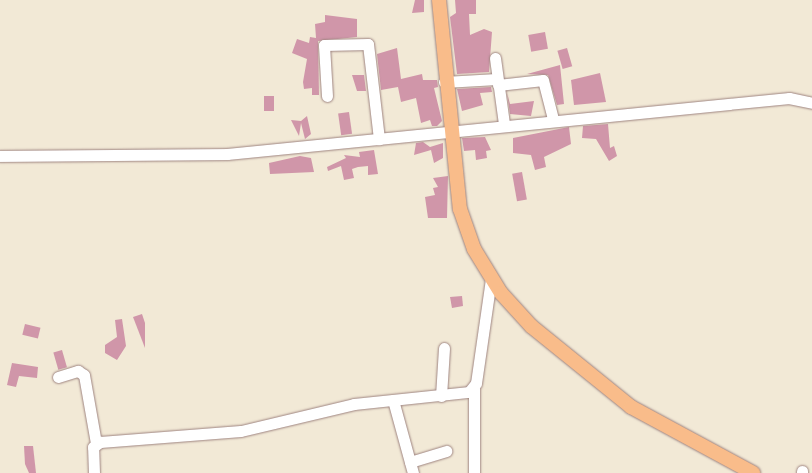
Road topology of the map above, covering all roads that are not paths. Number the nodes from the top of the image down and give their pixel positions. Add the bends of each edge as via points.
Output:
1 (439, 0) edge
2 (495, 58) dead end
3 (444, 82) junction
4 (498, 82) junction
5 (327, 96) dead end
6 (812, 104) edge
7 (553, 119) junction
8 (504, 124) junction
9 (449, 131) junction
10 (379, 139) junction
11 (0, 156) edge
12 (491, 278) junction
13 (444, 348) dead end
14 (58, 377) dead end
15 (474, 388) junction
16 (441, 396) junction
17 (393, 400) junction
18 (96, 443) junction
19 (446, 451) dead end
20 (412, 467) edge
21 (94, 473) edge
22 (474, 473) edge
23 (753, 473) edge

1 - 3 main road
2 - 4 street
3 - 4 street
3 - 9 main road
4 - 7 street via 543,80
4 - 8 street
5 - 10 street via 324,45 368,44
6 - 7 street via 789,98
7 - 8 street
8 - 9 street
9 - 10 street
9 - 12 main road via 460,209
10 - 11 street via 227,154
12 - 15 street
12 - 23 main road via 531,326 631,406
13 - 16 street
14 - 18 street via 78,371 84,375
15 - 16 street
15 - 22 street
16 - 17 street
17 - 18 street via 352,404 241,431
17 - 20 street
18 - 21 street
19 - 20 street

